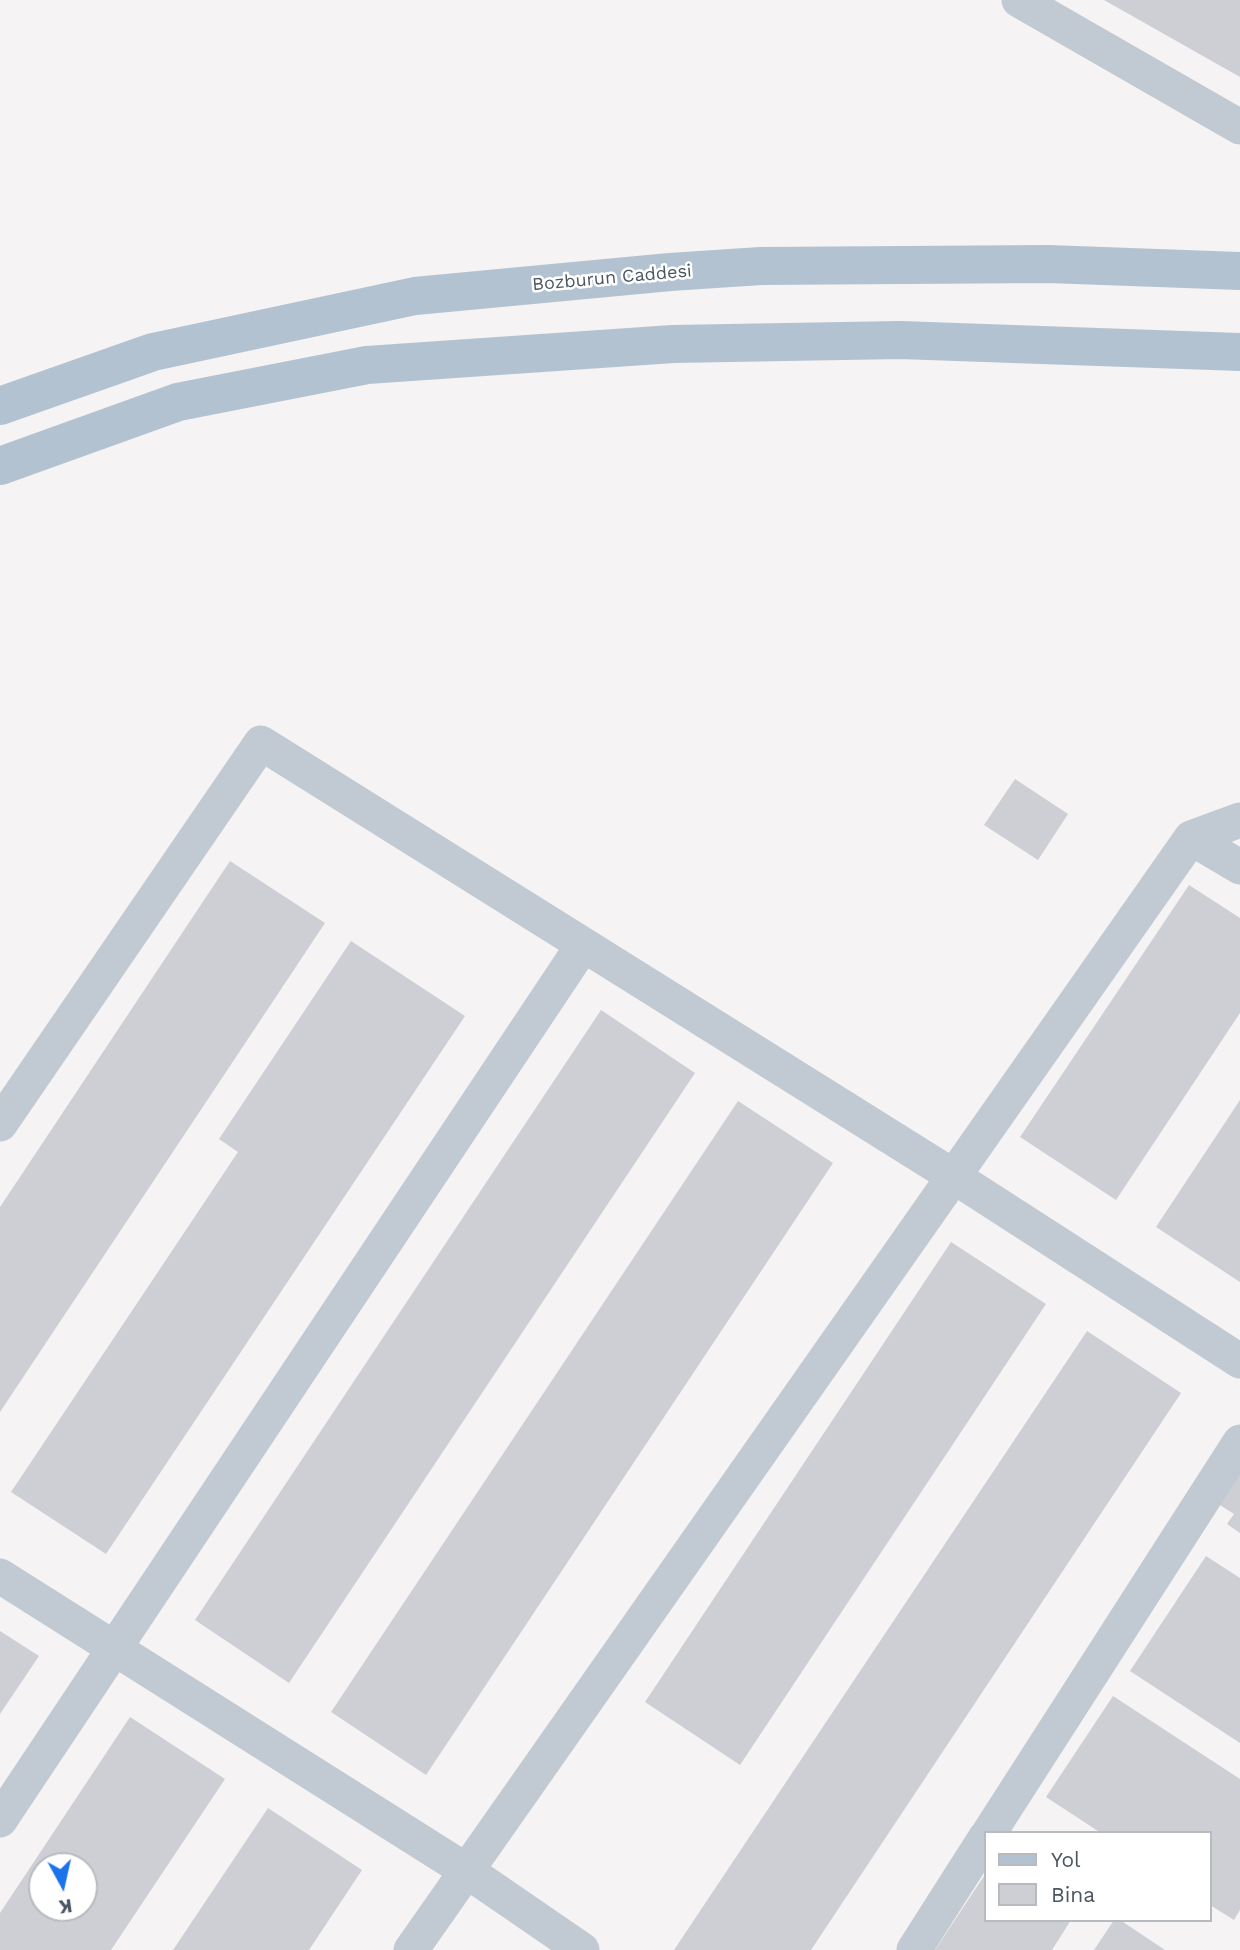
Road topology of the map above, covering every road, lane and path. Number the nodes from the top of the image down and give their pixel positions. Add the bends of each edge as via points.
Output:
1 (1019, 0) edge
2 (1240, 127) edge
3 (1240, 271) edge
4 (1240, 352) edge
5 (0, 406) edge
6 (0, 466) edge
7 (1240, 820) edge
8 (1191, 838) junction
9 (1240, 867) edge
10 (583, 945) junction
11 (0, 1124) edge
12 (953, 1176) junction
13 (1240, 1361) edge
14 (1240, 1442) edge
15 (0, 1576) edge
16 (115, 1648) junction
17 (0, 1820) edge
18 (991, 1831) edge
19 (984, 1841) edge
20 (467, 1871) junction
21 (411, 1950) edge
22 (582, 1950) edge
23 (914, 1950) edge

1 - 2 street
3 - 5 main road, Bozburun Caddesi via 1048,264 761,266 415,296 153,352
4 - 6 main road via 900,340 673,344 367,365 178,402
7 - 8 street
8 - 9 street
8 - 12 street
10 - 11 street via 261,743
10 - 12 street
10 - 16 street
12 - 13 street
12 - 20 street
14 - 18 street
15 - 16 street
16 - 17 street
16 - 20 street
19 - 23 street
20 - 21 street
20 - 22 street

